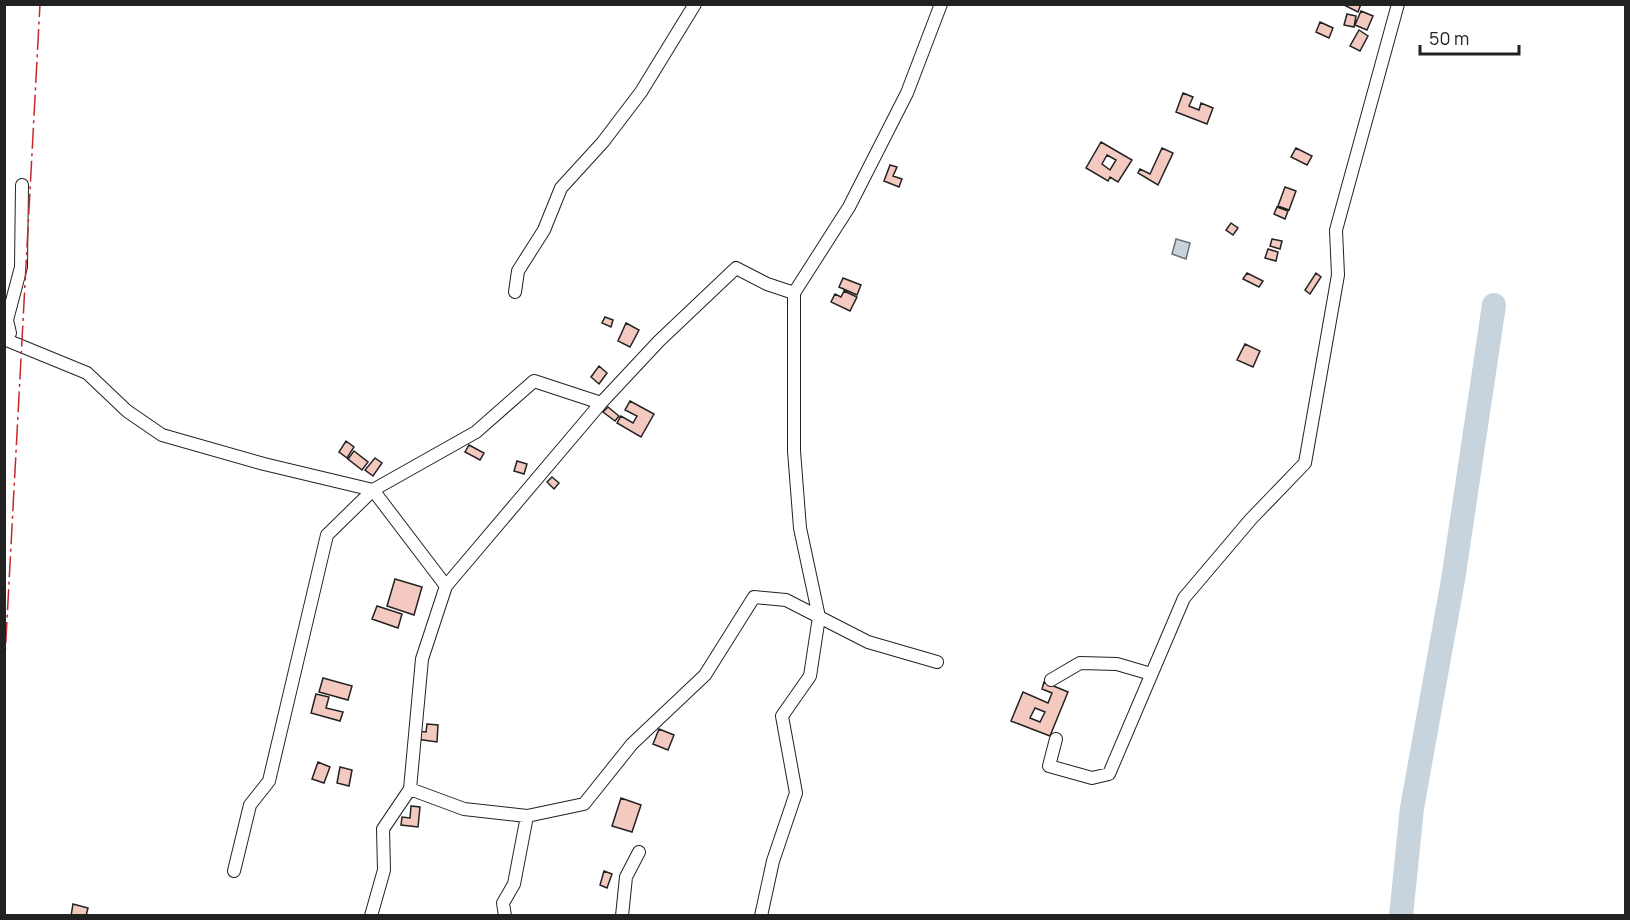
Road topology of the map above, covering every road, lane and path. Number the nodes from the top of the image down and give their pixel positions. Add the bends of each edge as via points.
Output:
1 (695, 4) edge
2 (940, 4) edge
3 (1398, 4) edge
4 (22, 185) dead end
5 (515, 292) dead end
6 (794, 293) junction
7 (6, 333) edge
8 (601, 403) junction
9 (373, 490) junction
10 (446, 586) junction
11 (819, 617) junction
12 (937, 662) dead end
13 (1151, 674) junction
14 (1051, 680) dead end
15 (1056, 739) dead end
16 (410, 789) junction
17 (527, 816) junction
18 (639, 852) dead end
19 (234, 870) dead end
20 (371, 915) edge
21 (505, 915) edge
22 (622, 915) edge
23 (761, 915) edge

1 - 5 street via 641,92 561,188 544,230 518,271
2 - 6 street via 907,93 849,207
3 - 13 street via 1336,230 1338,275 1305,463 1184,598
4 - 7 street via 21,267
6 - 8 street via 736,268 659,340
6 - 11 street via 794,451 799,517
7 - 9 street via 20,345 87,373 127,411 162,435
8 - 9 street via 534,381 476,432
8 - 10 street
9 - 10 street
9 - 19 street via 327,535 268,781 250,805
10 - 16 street via 422,659
11 - 12 street via 868,642
11 - 17 street via 786,600 754,597 705,675 632,744 584,804
11 - 23 street via 810,676 782,716 796,793 773,861
13 - 14 street via 1117,664 1080,663
13 - 15 street via 1109,774 1092,778 1049,766
16 - 17 street via 464,809
16 - 20 street via 383,829 384,870
17 - 21 street via 514,884 503,903
18 - 22 street via 626,877

